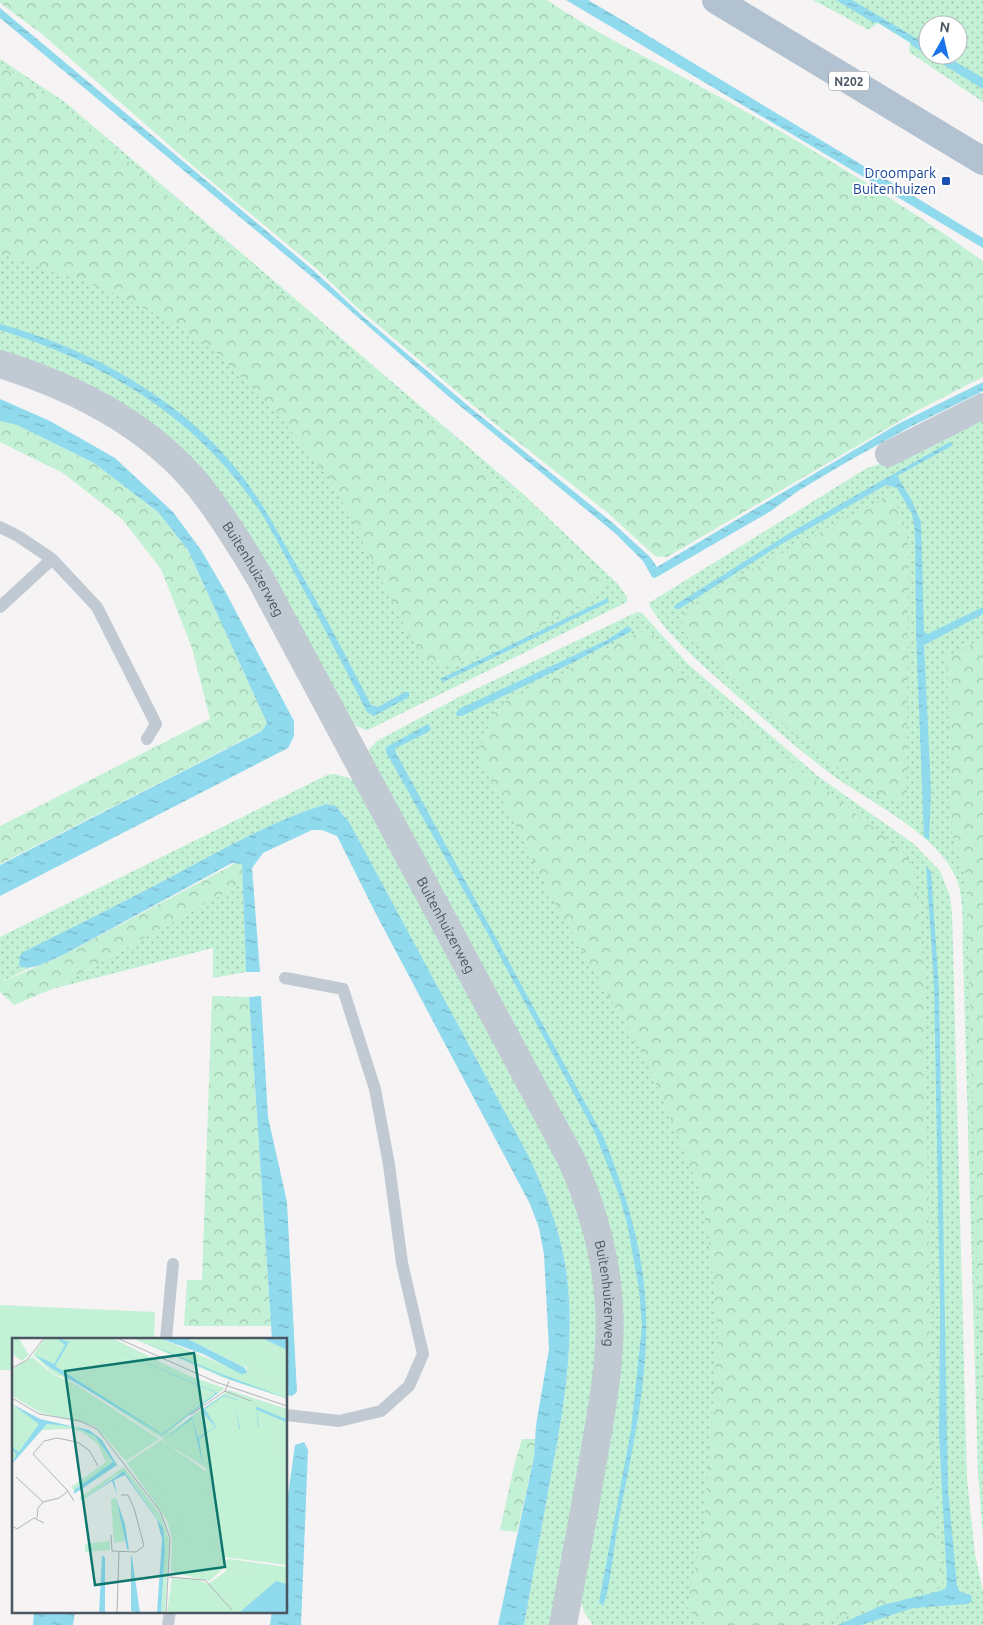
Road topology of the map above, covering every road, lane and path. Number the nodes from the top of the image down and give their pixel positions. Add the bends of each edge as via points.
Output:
1 (716, 0) edge
2 (983, 161) edge
3 (0, 364) edge
4 (983, 406) edge
5 (888, 454) dead end
6 (0, 527) edge
7 (52, 559) junction
8 (0, 607) edge
9 (147, 739) dead end
10 (285, 978) dead end
11 (173, 1264) dead end
12 (166, 1338) edge
13 (288, 1415) edge
14 (170, 1612) edge
15 (168, 1625) edge
16 (563, 1625) edge

1 - 2 main road, N202
3 - 16 street, Buitenhuizerweg via 59,385 126,422 178,464 214,505 260,578 571,1159 600,1245 608,1288 610,1325 602,1407
4 - 5 street
6 - 7 lane
7 - 8 lane
7 - 9 lane via 97,607 156,724
10 - 13 lane via 343,989 374,1089 389,1165 402,1263 423,1354 409,1386 381,1411 339,1421
11 - 12 lane
14 - 15 lane

